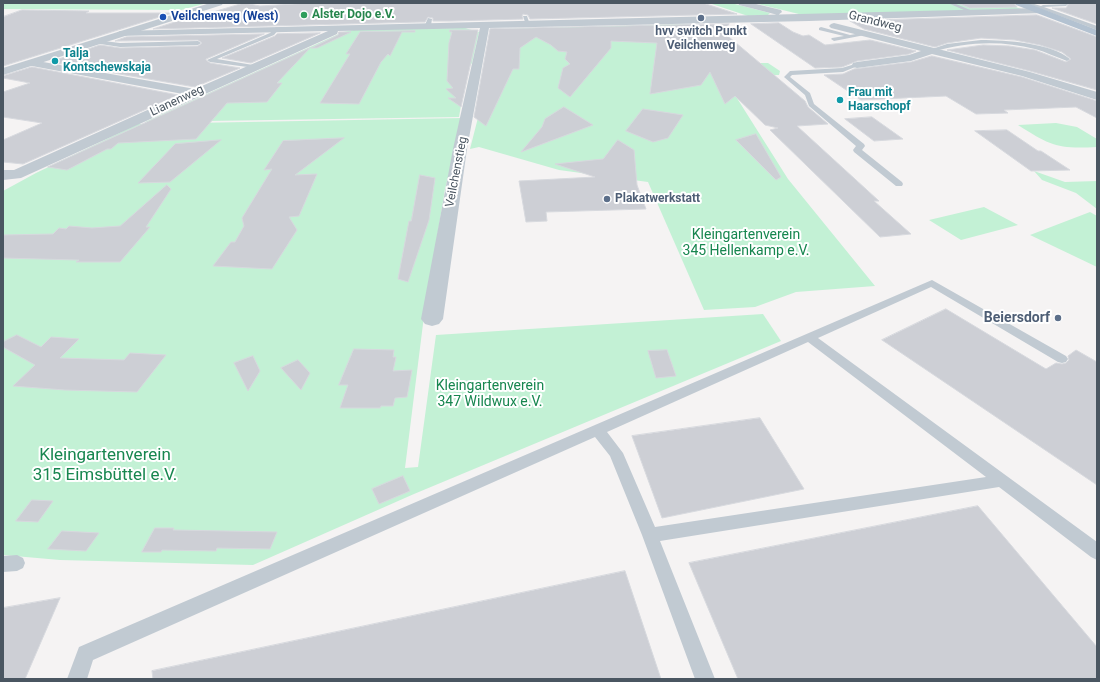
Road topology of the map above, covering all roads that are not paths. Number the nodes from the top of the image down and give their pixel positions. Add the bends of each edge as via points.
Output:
1 (218, 3) edge
2 (742, 3) edge
3 (950, 3) edge
4 (1019, 3) edge
5 (1027, 3) edge
6 (1066, 5) dead end
7 (1039, 7) edge
8 (975, 13) junction
9 (805, 19) junction
10 (483, 25) junction
11 (346, 27) junction
12 (1097, 27) edge
13 (276, 29) junction
14 (821, 29) dead end
15 (1097, 33) edge
16 (120, 34) junction
17 (867, 34) junction
18 (852, 36) junction
19 (834, 39) dead end
20 (96, 42) junction
21 (198, 43) dead end
22 (932, 50) junction
23 (1068, 59) dead end
24 (32, 63) junction
25 (857, 65) joint
26 (253, 67) junction
27 (3, 72) edge
28 (196, 93) junction
29 (1097, 96) edge
30 (6, 175) edge
31 (899, 184) dead end
32 (432, 319) dead end
33 (809, 337) junction
34 (1062, 359) dead end
35 (598, 430) junction
36 (1001, 481) junction
37 (650, 535) junction
38 (1097, 552) edge
39 (77, 679) edge
40 (705, 679) edge

1 - 16 street
2 - 9 street, Grandweg
3 - 8 lane
4 - 7 main road
5 - 12 lane
6 - 7 lane
7 - 8 street
7 - 12 main road via 1078,18
7 - 15 main road
8 - 9 street
9 - 10 street via 626,19 527,21
9 - 17 street, Grandweg
10 - 11 street via 429,22
10 - 32 street, Veilchenstieg via 485,29 460,149
11 - 13 street
11 - 26 street, Lianenweg
13 - 16 street
13 - 26 lane via 272,34 210,60
14 - 18 lane
16 - 20 street
17 - 18 lane
17 - 22 street, Grandweg
18 - 19 lane
20 - 21 lane via 120,45
20 - 24 street
22 - 23 lane via 942,45 996,42 1042,48
22 - 25 street via 911,58
22 - 29 street, Grandweg
24 - 27 street
24 - 28 street
25 - 31 lane via 843,70 790,73 787,77 808,94 811,105 861,146 857,150
26 - 28 street, Lianenweg
28 - 30 street, Lianenweg via 16,175
33 - 34 lane via 932,284
33 - 35 lane
33 - 36 lane
35 - 37 lane via 616,453
35 - 39 lane via 86,654
36 - 37 lane
36 - 38 lane
37 - 40 lane

